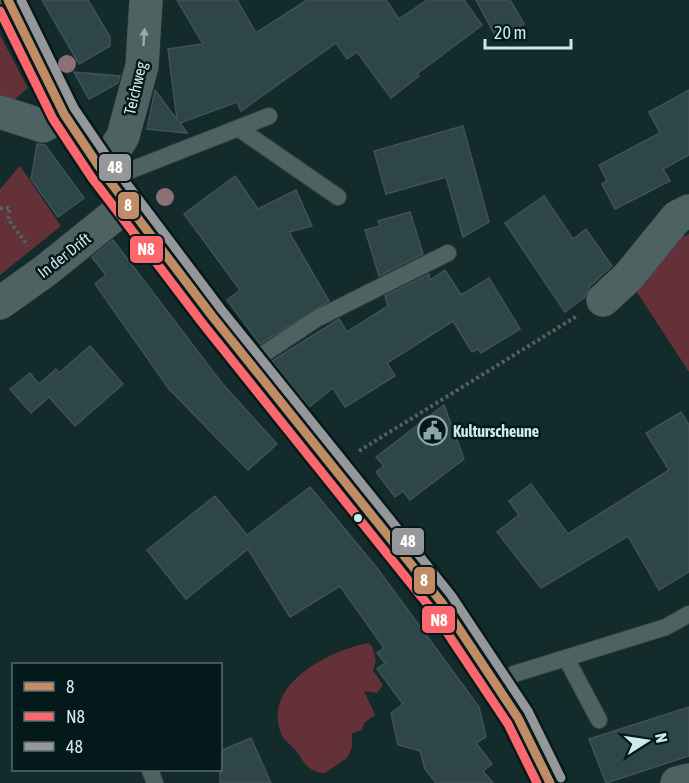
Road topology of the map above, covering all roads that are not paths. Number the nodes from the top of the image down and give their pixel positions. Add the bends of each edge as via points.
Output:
1 (8, 0) edge
2 (146, 0) edge
3 (0, 112) edge
4 (64, 114) junction
5 (269, 116) dead end
6 (238, 128) junction
7 (105, 175) junction
8 (338, 197) dead end
9 (127, 205) junction
10 (689, 211) edge
11 (448, 253) dead end
12 (603, 300) road end
13 (0, 303) edge
14 (250, 363) junction
15 (689, 614) edge
16 (566, 658) junction
17 (497, 684) junction
18 (599, 720) dead end
19 (689, 780) edge
20 (550, 783) edge
21 (677, 783) edge

1 - 4 main road
7 -> 2 main road, Teichweg via 123,136 142,66
3 - 4 main road via 43,126
4 - 7 main road
5 - 6 lane
6 - 7 lane
6 - 8 lane
7 - 9 main road
9 - 13 main road, In der Drift
9 - 14 main road
10 - 12 main road via 677,217
11 - 14 lane via 316,319
14 - 17 main road via 442,603
15 - 16 lane via 666,627
16 - 17 lane via 514,674
16 - 18 lane
17 - 20 main road
19 - 21 main road

